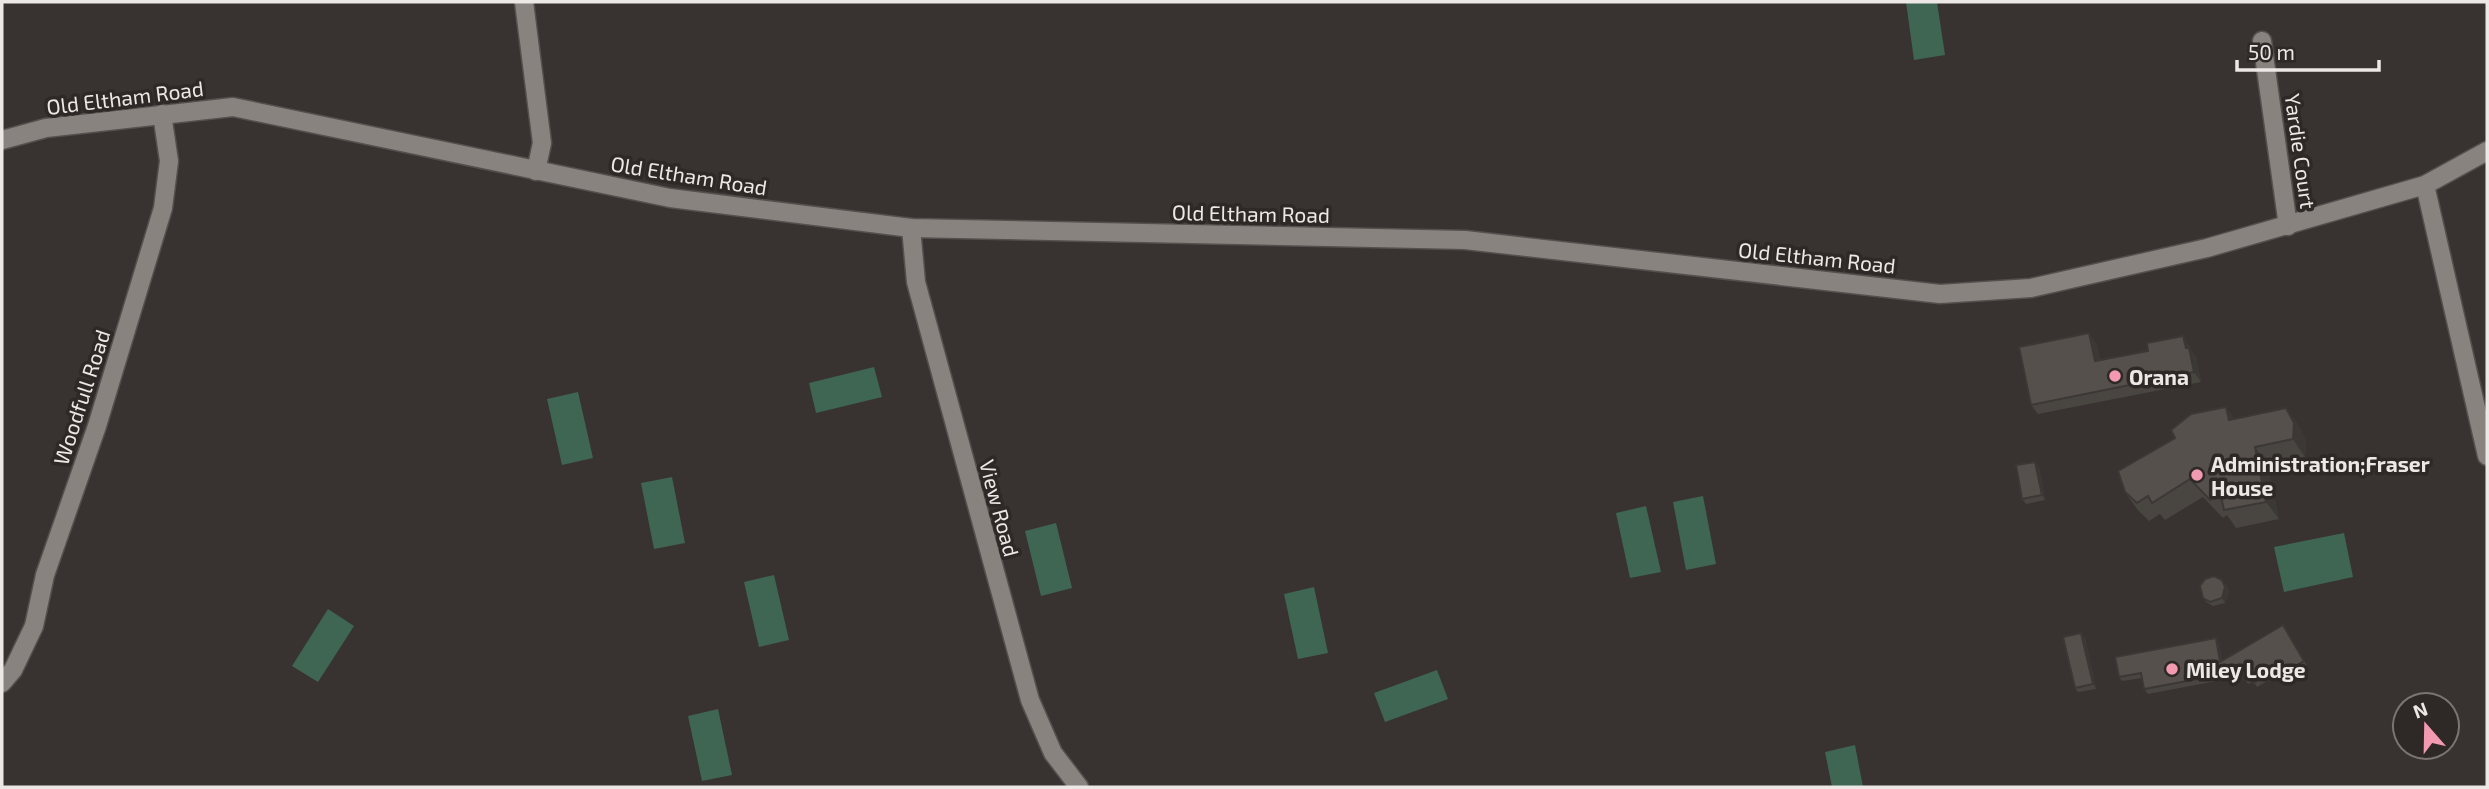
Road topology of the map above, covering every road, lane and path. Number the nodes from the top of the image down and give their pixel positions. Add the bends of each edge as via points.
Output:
1 (524, 2) edge
2 (2262, 41) dead end
3 (162, 114) junction
4 (2, 140) edge
5 (2487, 151) edge
6 (536, 171) junction
7 (2425, 185) junction
8 (2288, 226) junction
9 (911, 228) junction
10 (2487, 456) edge
11 (2, 683) edge
12 (1079, 787) edge

1 - 6 street via 542,143
2 - 8 street, Yardie Court
3 - 4 street, Old Eltham Road via 46,128
3 - 6 street, Old Eltham Road via 233,107
3 - 11 street, Woodfull Road via 169,161 163,208 97,426 45,575 34,626
5 - 7 street, Old Eltham Road
6 - 9 street, Old Eltham Road via 670,198
7 - 8 street, Old Eltham Road
7 - 10 street
8 - 9 street, Old Eltham Road via 2031,288 1940,294 1465,240
9 - 12 street, View Road via 916,282 1019,665 1053,753

